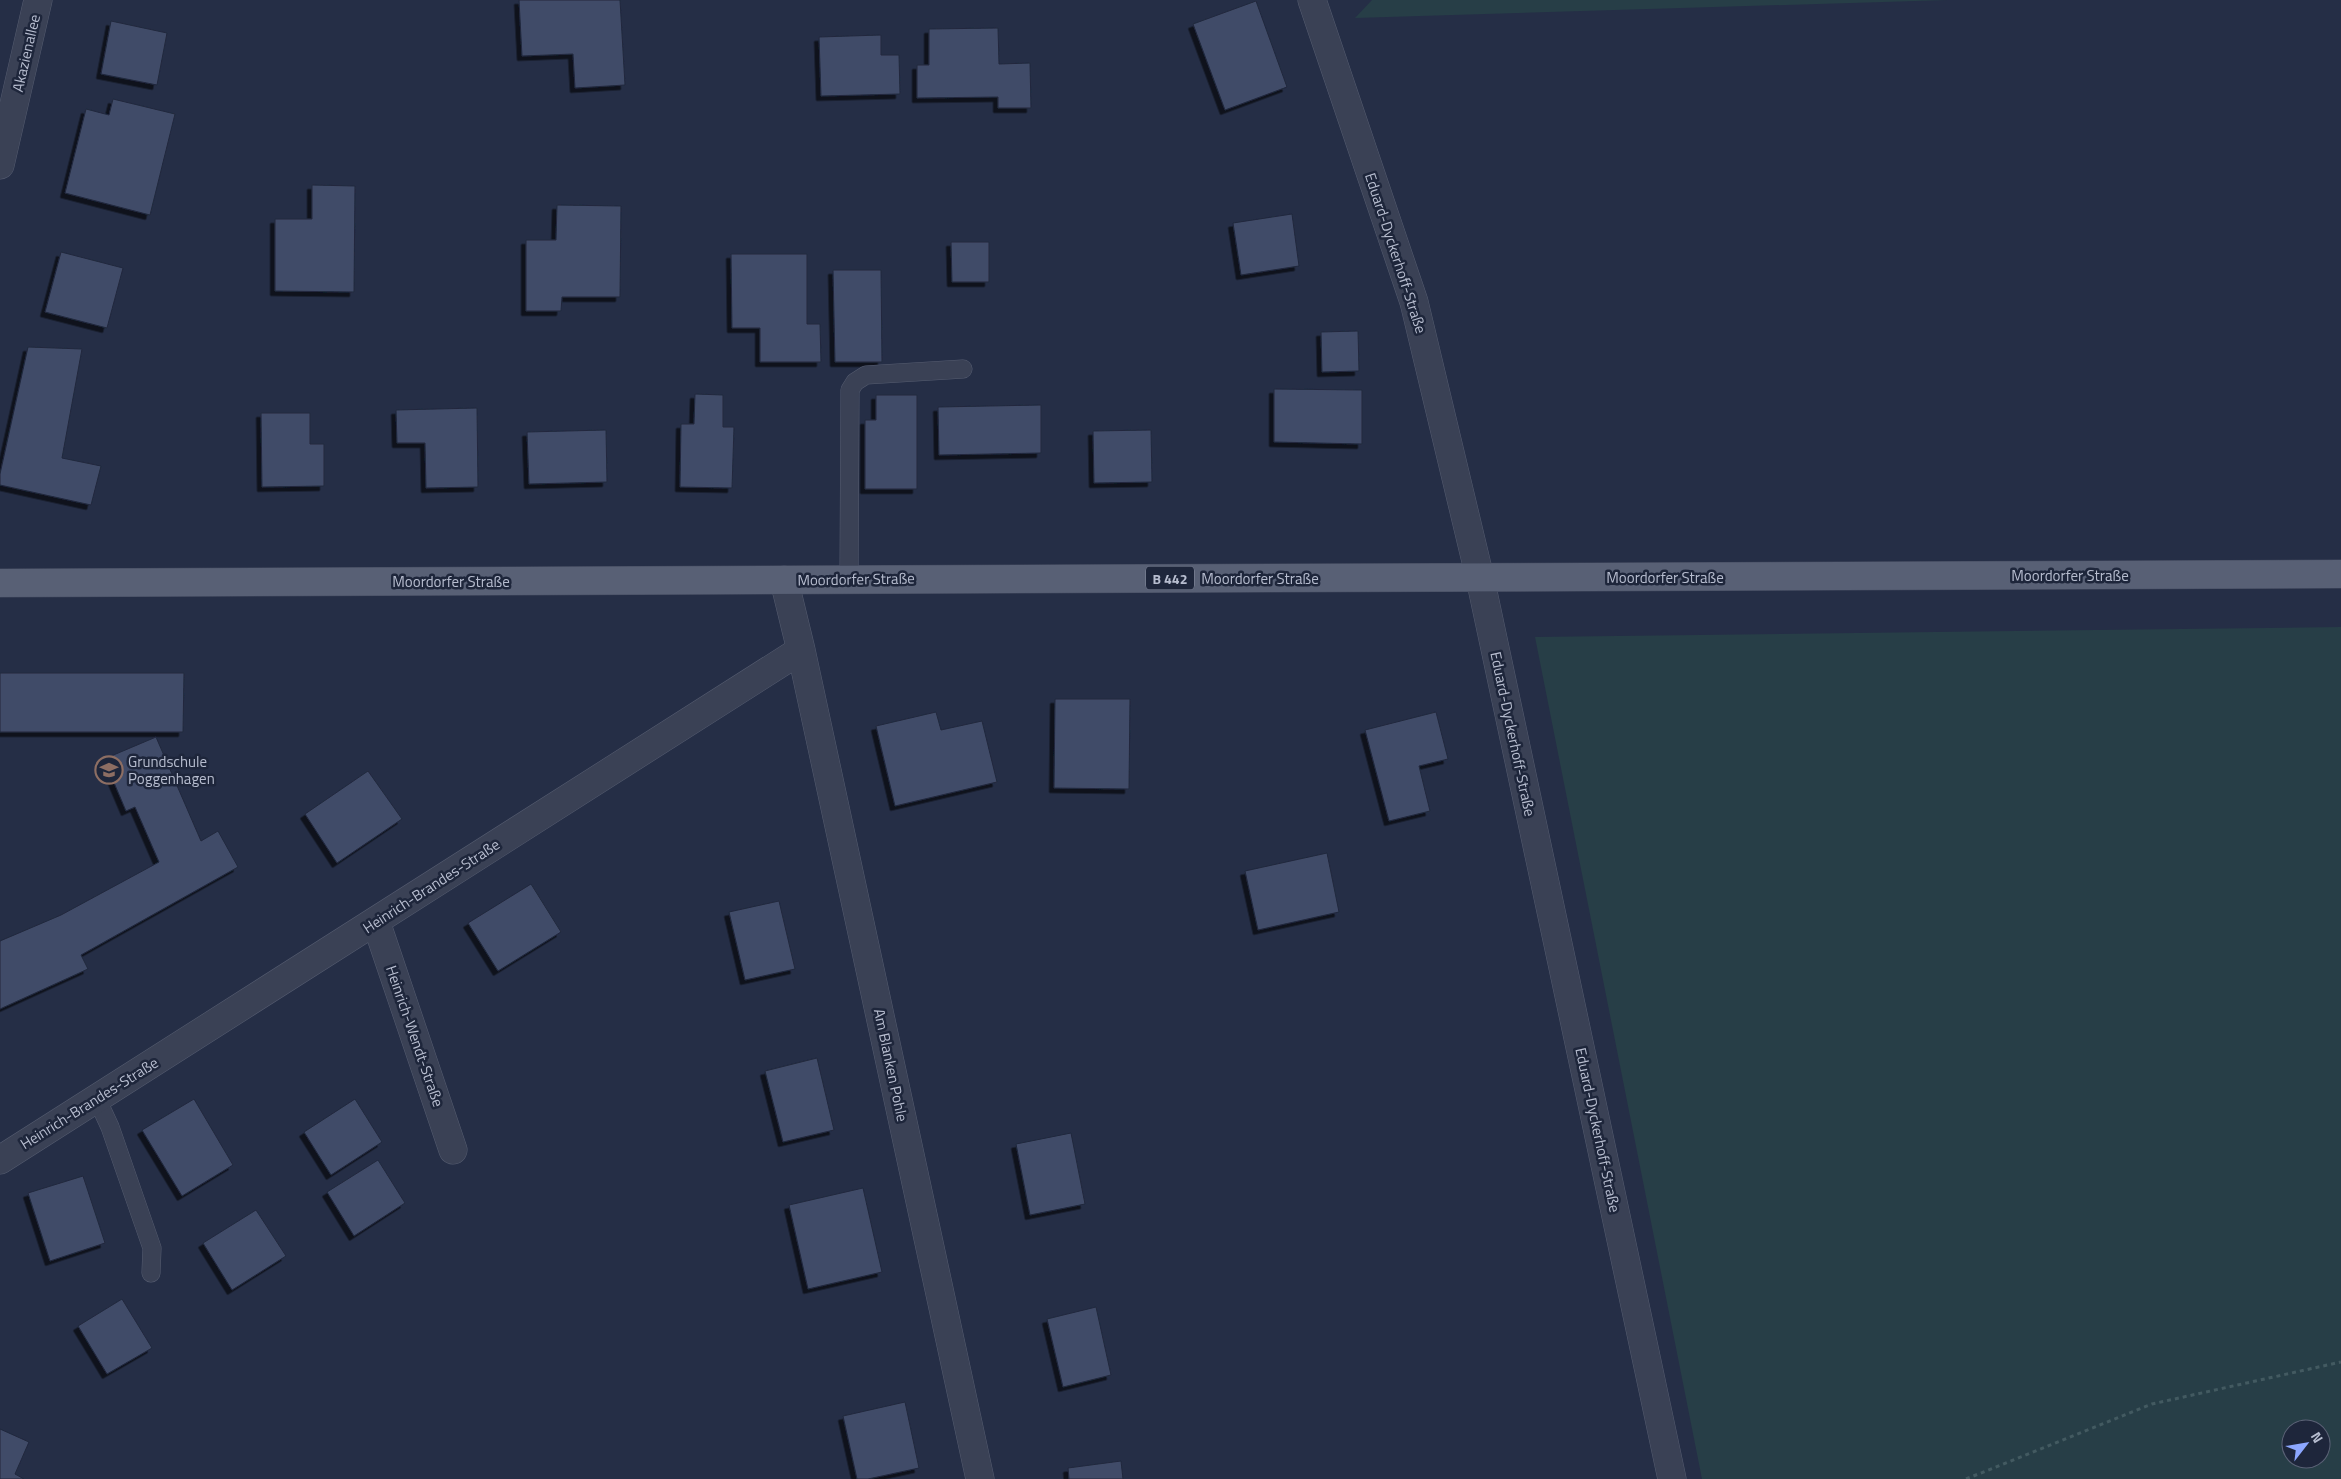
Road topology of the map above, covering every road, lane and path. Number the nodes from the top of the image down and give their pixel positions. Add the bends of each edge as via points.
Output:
1 (38, 0) edge
2 (1312, 0) edge
3 (0, 165) edge
4 (963, 369) dead end
5 (2341, 574) edge
6 (848, 578) junction
7 (1480, 578) junction
8 (784, 580) junction
9 (0, 583) edge
10 (801, 650) junction
11 (376, 922) junction
12 (97, 1098) junction
13 (453, 1150) dead end
14 (0, 1160) edge
15 (151, 1273) dead end
16 (2341, 1362) edge
17 (980, 1479) edge
18 (1672, 1479) edge
19 (1966, 1479) edge

1 - 3 street, Akazienallee
2 - 7 street, Eduard-Dyckerhoff-Straße via 1414,302
4 - 6 lane via 866,375 850,390
5 - 7 main road, Moordorfer Straße / B 442
6 - 7 main road, Moordorfer Straße / B 442
6 - 8 main road, Moordorfer Straße / B 442
7 - 18 street, Eduard-Dyckerhoff-Straße
8 - 9 main road, Moordorfer Straße / B 442
8 - 10 street
10 - 11 street, Heinrich-Brandes-Straße
10 - 17 street, Am Blanken Pohle
11 - 12 street, Heinrich-Brandes-Straße
11 - 13 street, Heinrich-Wendt-Straße
12 - 14 street, Heinrich-Brandes-Straße
12 - 15 lane via 110,1126 152,1248
16 - 19 path via 2152,1404

